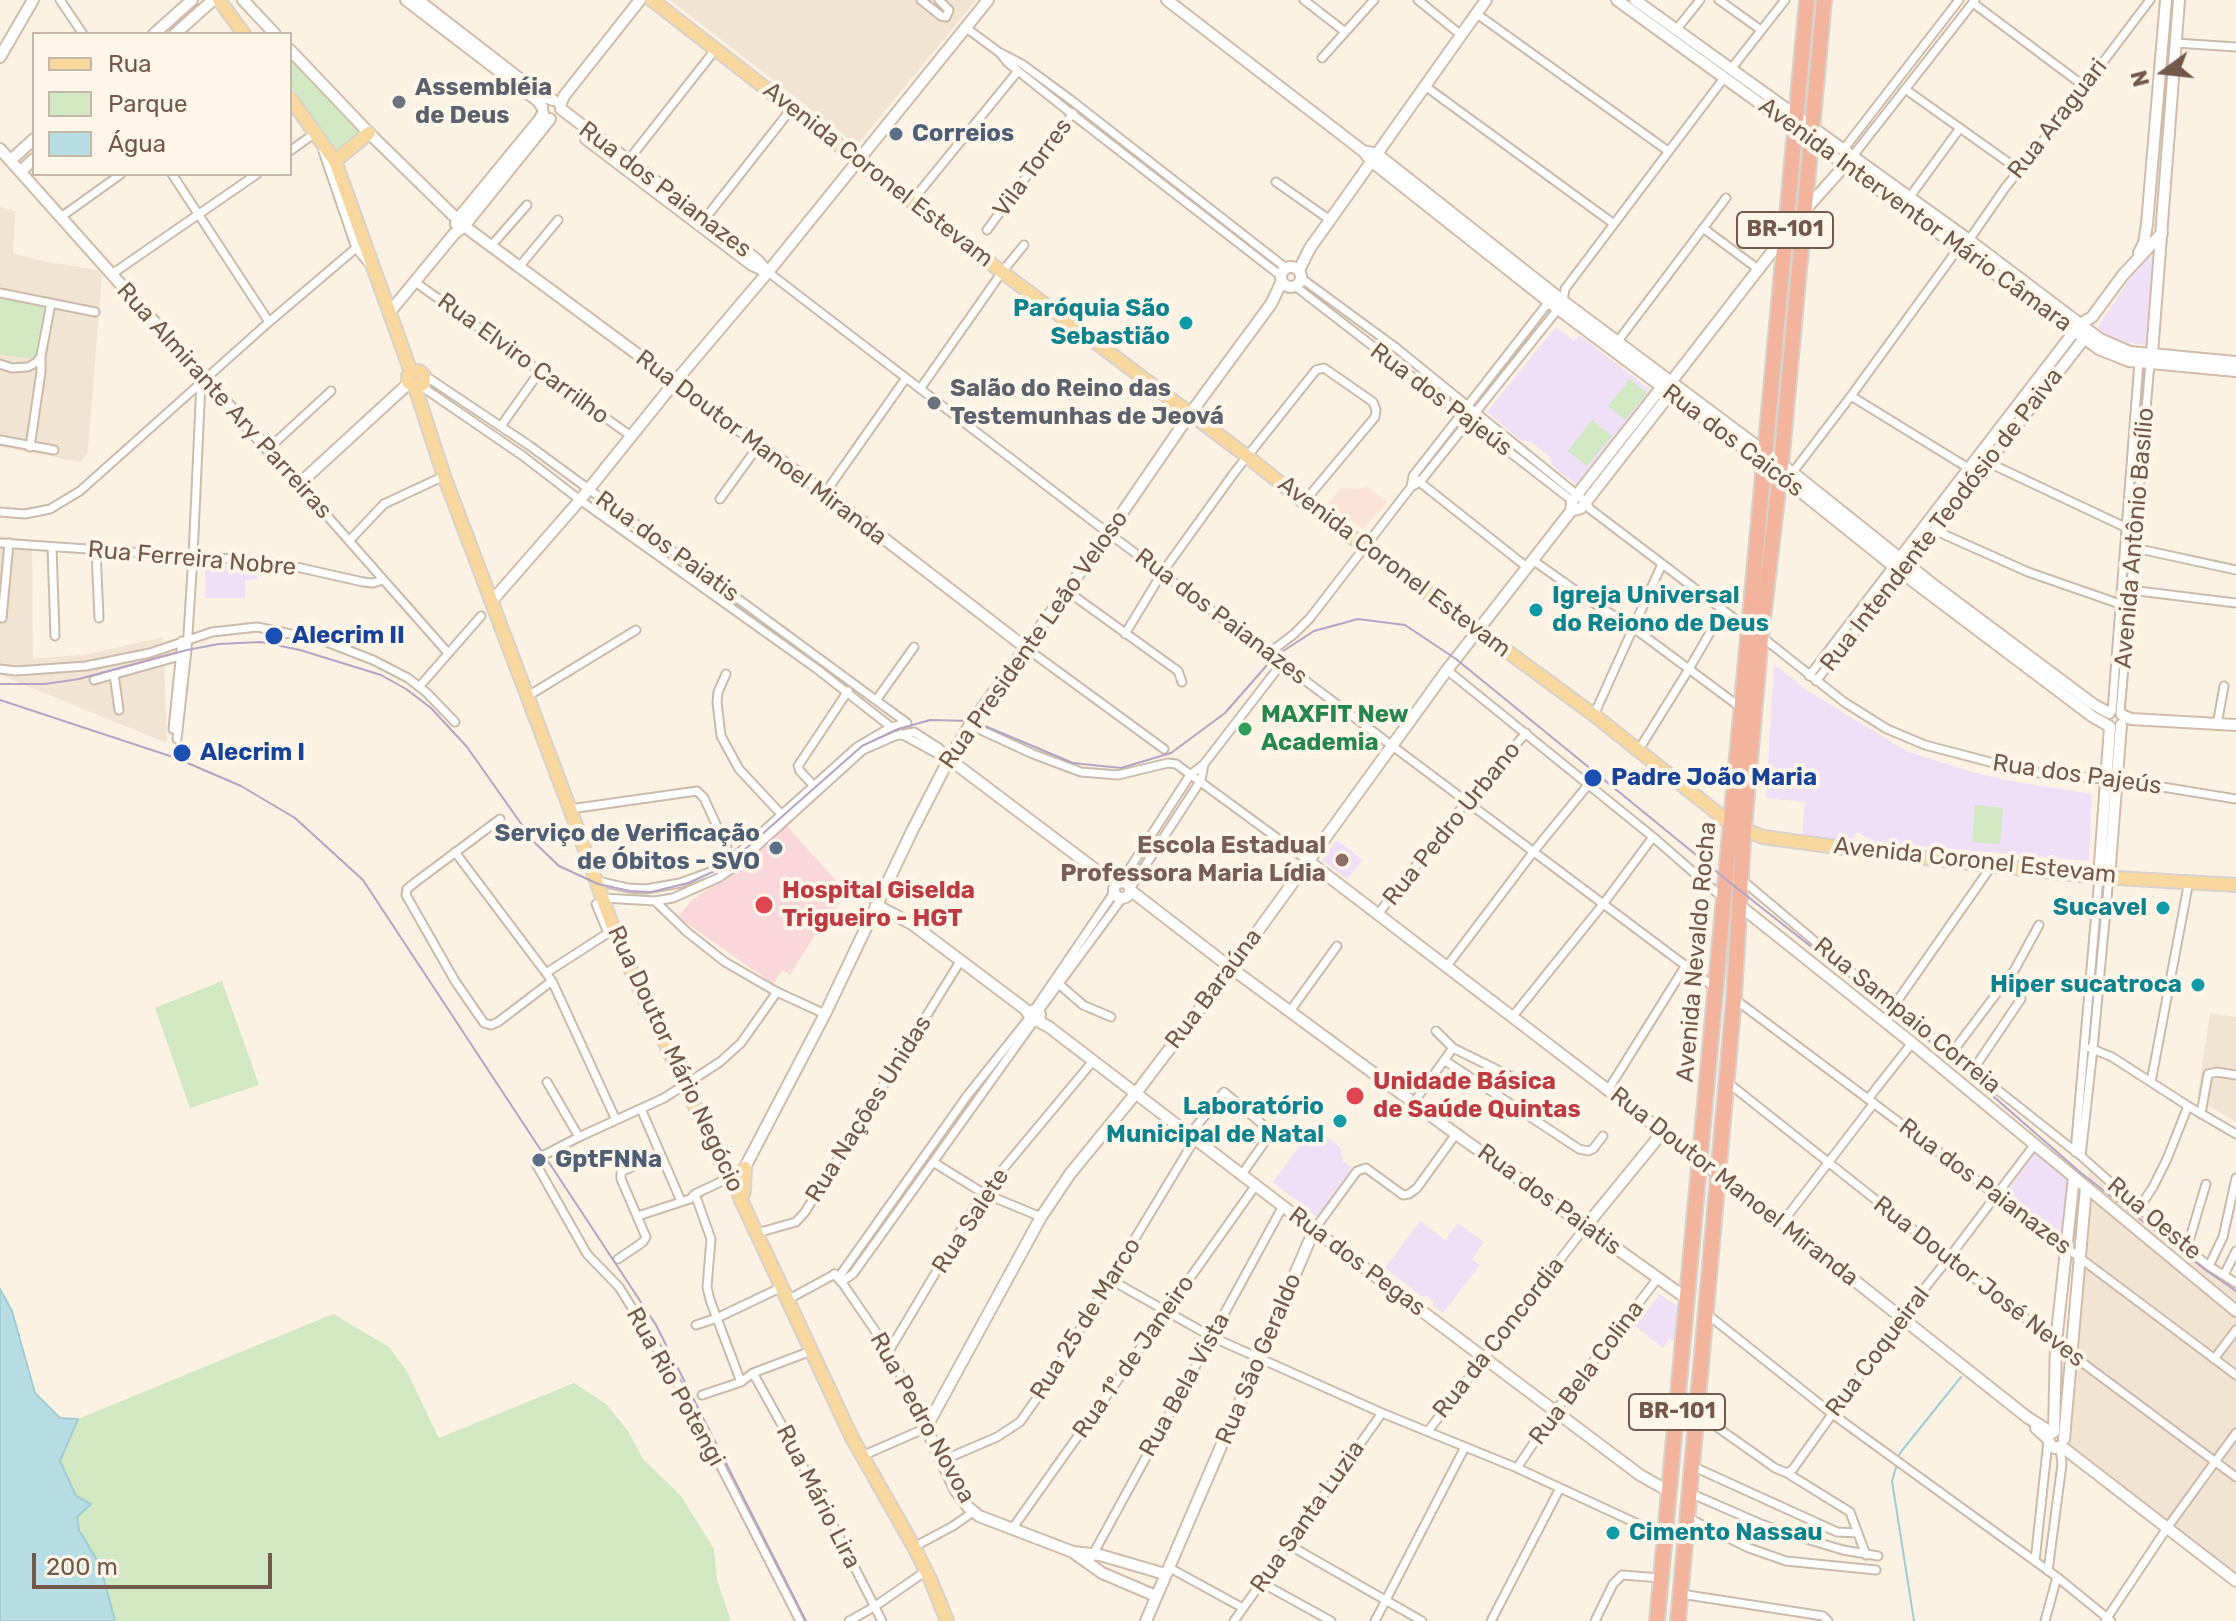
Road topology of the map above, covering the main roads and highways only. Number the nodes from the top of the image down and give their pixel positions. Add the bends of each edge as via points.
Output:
1 (33, 0) edge
2 (192, 0) edge
3 (216, 0) edge
4 (243, 0) edge
5 (406, 0) edge
6 (418, 0) edge
7 (652, 0) edge
8 (988, 0) edge
9 (1167, 0) edge
10 (1486, 0) edge
11 (1617, 0) edge
12 (1635, 0) edge
13 (1807, 0) edge
14 (1824, 0) edge
15 (2166, 0) edge
16 (2179, 0) edge
17 (637, 2) edge
18 (161, 32) edge
19 (177, 32) edge
20 (242, 32) edge
21 (273, 32) edge
22 (471, 45) junction
23 (292, 52) edge
24 (0, 57) edge
25 (1728, 74) junction
26 (292, 101) edge
27 (554, 108) junction
28 (1796, 122) junction
29 (369, 133) junction
30 (1812, 134) junction
31 (32, 141) edge
32 (0, 149) edge
33 (1847, 157) junction
34 (1374, 158) junction
35 (859, 159) junction
36 (11, 160) junction
37 (32, 161) edge
38 (335, 161) junction
39 (21, 171) junction
40 (1805, 210) junction
41 (461, 223) junction
42 (2162, 233) junction
43 (1785, 235) junction
44 (1964, 243) junction
45 (2134, 262) junction
46 (768, 272) junction
47 (1556, 301) junction
48 (389, 313) junction
49 (2082, 331) junction
50 (2147, 360) junction
51 (2236, 362) edge
52 (2236, 371) edge
53 (415, 382) junction
54 (674, 383) junction
55 (1667, 388) junction
56 (1190, 414) junction
57 (1764, 459) junction
58 (1788, 465) junction
59 (1901, 566) junction
60 (491, 602) junction
61 (1477, 631) junction
62 (1754, 632) junction
63 (1026, 648) junction
64 (2117, 719) junction
65 (2236, 725) edge
66 (949, 759) junction
67 (1738, 827) junction
68 (1307, 860) junction
69 (2104, 877) junction
70 (2236, 885) edge
71 (876, 905) junction
72 (1739, 905) junction
73 (1231, 968) junction
74 (1136, 1093) junction
75 (1662, 1133) junction
76 (1700, 1162) junction
77 (745, 1168) junction
78 (1718, 1174) junction
79 (2074, 1177) junction
80 (735, 1183) junction
81 (2086, 1187) junction
82 (1586, 1226) junction
83 (1314, 1230) junction
84 (1686, 1298) junction
85 (2236, 1311) edge
86 (926, 1428) joint
87 (2057, 1440) junction
88 (1670, 1492) junction
89 (1090, 1559) junction
90 (1166, 1571) junction
91 (2236, 1581) edge
92 (1681, 1591) junction
93 (1156, 1596) junction
94 (947, 1621) edge
95 (1146, 1621) edge
96 (1657, 1621) edge
97 (1678, 1621) edge

1 - 24 main road
2 - 18 main road
3 - 19 main road
3 - 20 main road
4 - 21 main road
5 - 22 main road
6 - 22 main road
7 - 35 main road, Avenida Coronel Estevam
8 - 35 main road
9 - 34 main road, Rua dos Caicós
10 - 34 main road, Rua Presidente Leão Veloso
11 - 25 main road, Avenida Interventor Mário Câmara
12 - 25 main road, Avenida Interventor Mário Câmara
13 - 28 highway, Avenida Nevaldo Rocha / BR-101
14 - 30 highway, Avenida Nevaldo Rocha / BR-101
15 - 45 main road via 2146,234
16 - 42 main road, Avenida Antônio Basílio
17 - 27 main road
22 - 27 main road, Rua dos Paianazes
23 - 29 main road, Rua Doutor Manoel Miranda
25 - 28 main road, Avenida Interventor Mário Câmara
26 - 38 main road, Rua Doutor Mário Negócio
27 - 41 main road
27 - 46 main road, Rua dos Paianazes
28 - 30 main road, Avenida Interventor Mário Câmara
28 - 43 highway, Avenida Nevaldo Rocha / BR-101
29 - 38 main road
29 - 41 main road, Rua Doutor Manoel Miranda
30 - 33 main road, Avenida Interventor Mário Câmara
30 - 40 highway, Avenida Nevaldo Rocha / BR-101
31 - 36 main road
32 - 36 main road, Rua Almirante Ary Parreiras
33 - 40 main road
33 - 44 main road, Avenida Interventor Mário Câmara
33 - 44 main road, Avenida Interventor Mário Câmara
34 - 47 main road, Rua dos Caicós
34 - 56 main road, Rua Presidente Leão Veloso
35 - 46 main road
35 - 56 main road, Avenida Coronel Estevam
36 - 39 main road, Rua Almirante Ary Parreiras
37 - 39 main road
38 - 48 main road, Rua Doutor Mário Negócio
39 - 53 main road, Rua Almirante Ary Parreiras via 202,381 299,484
40 - 58 highway, Avenida Nevaldo Rocha / BR-101
41 - 48 main road
41 - 54 main road, Rua Doutor Manoel Miranda
42 - 45 main road, Rua Intendente Teodósio de Paiva
42 - 50 main road, Avenida Antônio Basílio
43 - 55 main road, Rua Baraúna
43 - 57 highway, Avenida Nevaldo Rocha / BR-101
44 - 49 main road, Avenida Interventor Mário Câmara
45 - 49 main road, Rua Intendente Teodósio de Paiva
46 - 54 main road
47 - 55 main road, Rua dos Caicós
47 - 55 main road, Rua dos Caicós via 1618,341
48 - 53 main road, Rua Doutor Mário Negócio
49 - 50 main road, Avenida Interventor Mário Câmara
49 - 59 main road, Rua Intendente Teodósio de Paiva
50 - 51 main road, Avenida Interventor Mário Câmara
50 - 52 main road, Avenida Interventor Mário Câmara
53 - 60 main road, Rua Doutor Mário Negócio
54 - 60 main road
54 - 63 main road, Rua Doutor Manoel Miranda
55 - 57 main road, Rua dos Caicós
55 - 61 main road, Rua Baraúna
56 - 61 main road, Avenida Coronel Estevam
56 - 63 main road, Rua Presidente Leão Veloso
57 - 58 main road, Rua dos Caicós
57 - 62 highway, Avenida Nevaldo Rocha / BR-101
58 - 59 main road, Rua dos Caicós
58 - 62 highway, Avenida Nevaldo Rocha / BR-101
59 - 64 main road, Rua dos Caicós
60 - 80 main road, Rua Doutor Mário Negócio via 599,901
61 - 67 main road, Avenida Coronel Estevam
61 - 68 main road, Rua Baraúna
62 - 67 highway, Avenida Nevaldo Rocha / BR-101
62 - 67 highway, Avenida Nevaldo Rocha / BR-101 via 1742,709
63 - 66 main road, Rua Presidente Leão Veloso
64 - 65 main road, Rua dos Caicós
64 - 69 main road, Avenida Antônio Basílio
66 - 71 main road, Rua Presidente Leão Veloso
66 - 73 main road, Rua dos Paiatis
67 - 69 main road, Avenida Coronel Estevam via 1775,839
67 - 72 highway, Avenida Nevaldo Rocha / BR-101
67 - 76 highway, Avenida Nevaldo Rocha / BR-101 via 1723,898
68 - 73 main road, Rua Baraúna
68 - 75 main road, Rua Doutor Manoel Miranda
69 - 70 main road, Avenida Coronel Estevam
71 - 74 main road, Rua dos Pegas via 912,924
71 - 77 main road, Rua Presidente Leão Veloso
72 - 78 highway, Avenida Nevaldo Rocha / BR-101
72 - 79 main road, Rua Sampaio Correia
73 - 74 main road, Rua Baraúna
73 - 82 main road, Rua dos Paiatis
74 - 83 main road, Rua dos Pegas
74 - 86 main road, Rua Baraúna via 1041,1217
75 - 76 main road, Rua Doutor Manoel Miranda
75 - 82 main road, Rua da Concordia
76 - 78 main road, Rua Doutor Manoel Miranda
76 - 84 highway, Avenida Nevaldo Rocha / BR-101
77 - 80 main road
77 - 80 main road via 744,1191
78 - 87 main road, Rua Doutor Manoel Miranda
78 - 92 highway, Avenida Nevaldo Rocha / BR-101
79 - 81 main road, Rua Sampaio Correia
79 - 87 main road via 2056,1342
80 - 94 main road, Rua Doutor Mário Negócio via 811,1351
81 - 85 main road, Rua Sampaio Correia
81 - 87 main road via 2071,1354
82 - 84 main road, Rua dos Paiatis
83 - 88 main road, Rua dos Pegas
83 - 90 main road, Rua São Geraldo
84 - 88 highway, Avenida Nevaldo Rocha / BR-101
86 - 89 main road, Rua Pedro Novoa via 956,1491 973,1512
87 - 91 main road, Rua Doutor Manoel Miranda
88 - 92 highway via 1681,1499 1684,1509
88 - 96 highway, Avenida Nevaldo Rocha / BR-101
89 - 90 main road, Rua Pedro Novoa
89 - 93 main road, Rua Pedro Novoa via 1102,1573
90 - 93 main road, Rua São Geraldo
92 - 97 highway, Avenida Nevaldo Rocha / BR-101
93 - 95 main road, Rua São Geraldo

